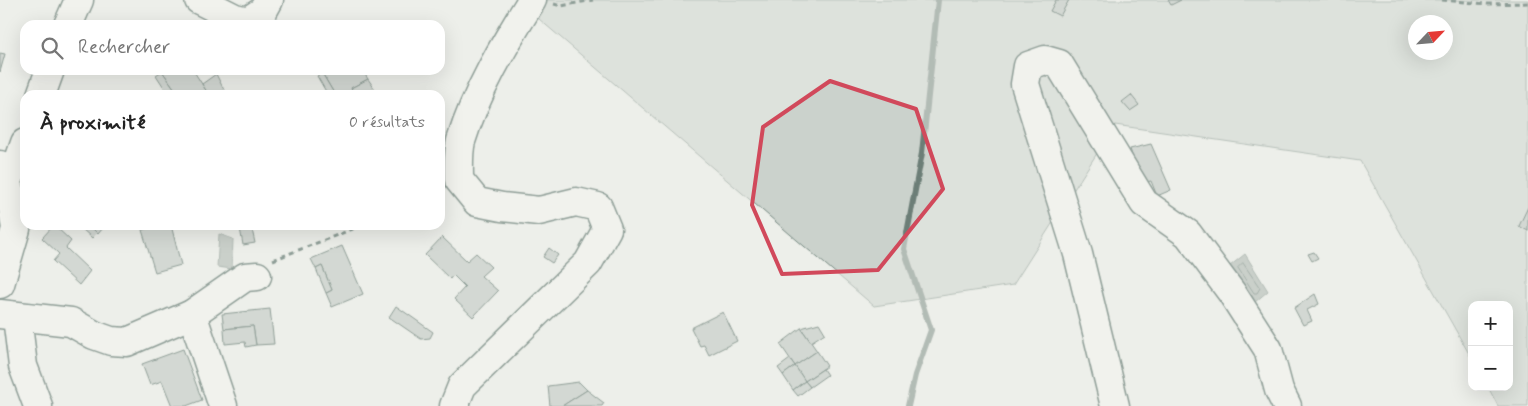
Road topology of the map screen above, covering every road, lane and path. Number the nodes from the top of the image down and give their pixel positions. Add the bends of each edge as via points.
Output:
1 (79, 0) edge
2 (199, 0) edge
3 (269, 0) edge
4 (593, 0) edge
5 (1442, 0) edge
6 (539, 1) edge
7 (1528, 3) edge
8 (70, 20) edge
9 (244, 20) edge
10 (250, 20) edge
11 (48, 75) edge
12 (43, 90) edge
13 (20, 159) edge
14 (3, 172) edge
15 (350, 230) edge
16 (257, 276) joint
17 (0, 284) edge
18 (192, 314) junction
19 (8, 316) edge
20 (38, 406) edge
21 (223, 406) edge
22 (454, 406) edge
23 (1115, 406) edge
24 (1287, 406) edge

1 - 8 street
2 - 9 street
3 - 10 street via 264,11
4 - 6 path via 560,6
5 - 7 path
6 - 22 street via 516,26 480,95 461,143 459,180 477,202 502,207 539,211 576,202 598,207 607,229 588,263 462,386
11 - 12 street
13 - 14 street via 18,166
14 - 17 street via 16,229
15 - 16 path via 265,262
16 - 18 street via 245,277
18 - 19 street via 127,342 94,335 71,322
18 - 21 street
19 - 20 street via 22,366
23 - 24 street via 1078,254 1025,84 1028,66 1045,60 1059,64 1144,203 1188,234 1232,293 1268,348 1279,390

